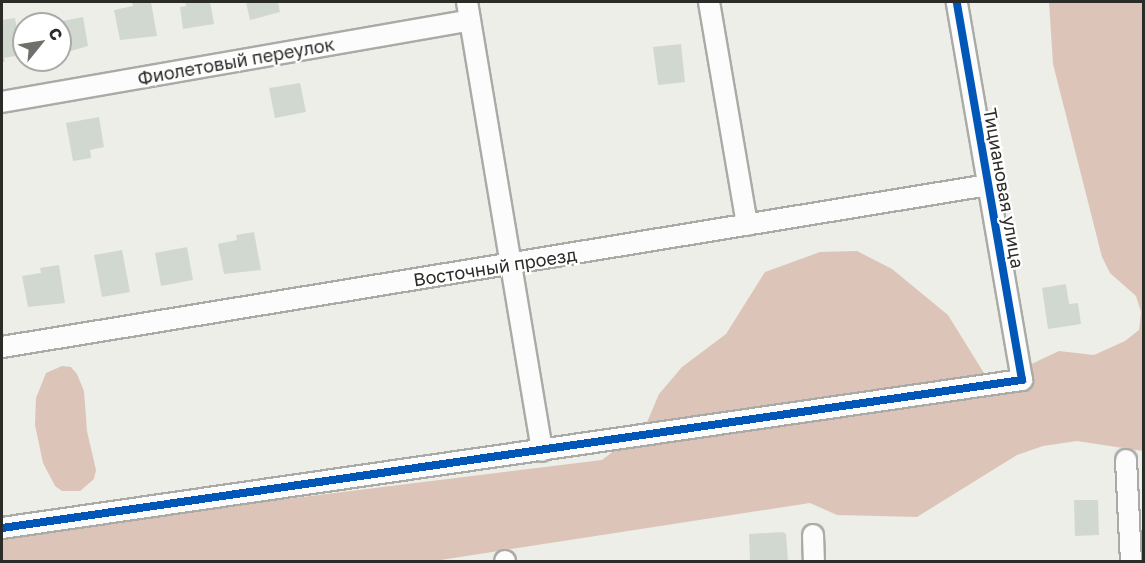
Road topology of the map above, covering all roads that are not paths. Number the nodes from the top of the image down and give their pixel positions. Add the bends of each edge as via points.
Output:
1 (709, 2) edge
2 (957, 2) edge
3 (468, 11) edge
4 (2, 102) edge
5 (988, 185) junction
6 (747, 225) junction
7 (512, 265) junction
8 (2, 346) edge
9 (542, 451) junction
10 (1126, 460) dead end
11 (2, 528) edge
12 (813, 536) dead end
13 (814, 561) edge
14 (1131, 561) edge

1 - 6 street
2 - 5 street, Тициановая улица
3 - 4 street, Фиолетовый переулок
3 - 7 street
5 - 6 street, Восточный проезд
5 - 9 street, Тициановая улица via 1022,380
6 - 7 street, Восточный проезд
7 - 8 street, Восточный проезд
7 - 9 street
9 - 11 street
10 - 14 street
12 - 13 street

